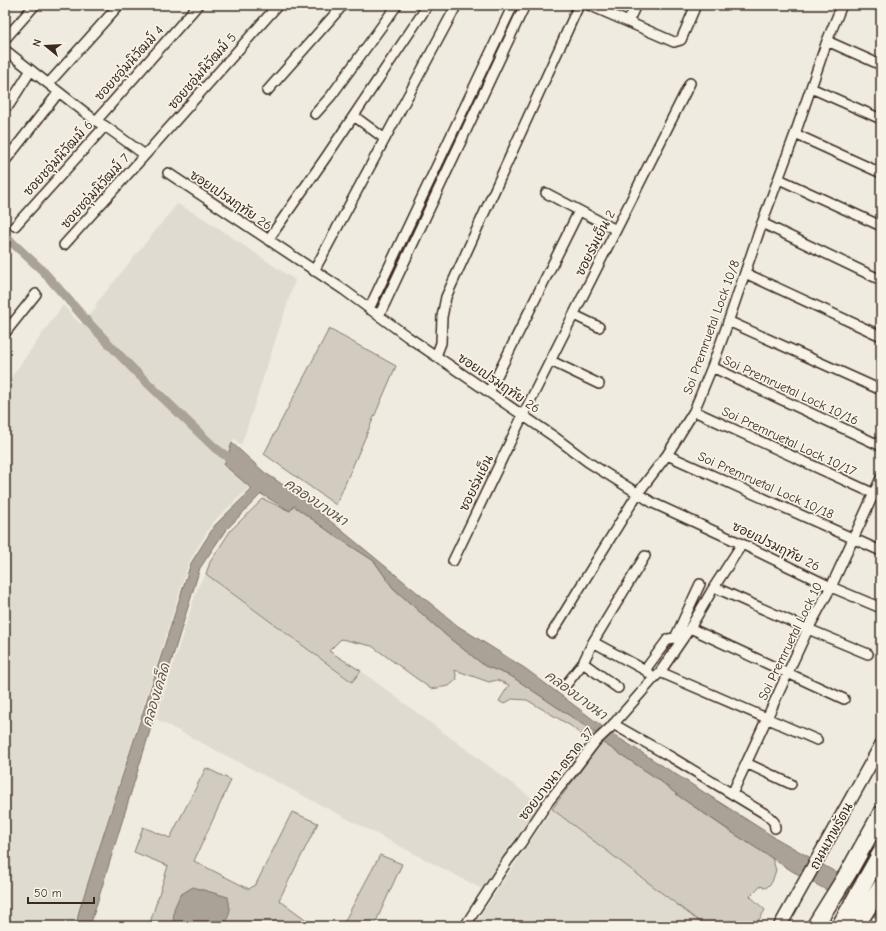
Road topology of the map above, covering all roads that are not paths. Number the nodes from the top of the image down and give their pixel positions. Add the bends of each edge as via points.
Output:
1 (35, 5) edge
2 (119, 5) edge
3 (198, 5) edge
4 (278, 5) edge
5 (343, 5) edge
6 (397, 5) edge
7 (428, 5) edge
8 (456, 5) edge
9 (578, 5) edge
10 (589, 5) edge
11 (636, 5) edge
12 (696, 5) edge
13 (842, 5) edge
14 (512, 6) edge
15 (523, 8) edge
16 (628, 22) junction
17 (5, 39) edge
18 (827, 41) junction
19 (5, 50) edge
20 (881, 65) edge
21 (31, 70) junction
22 (690, 83) dead end
23 (49, 84) junction
24 (811, 88) junction
25 (267, 91) dead end
26 (59, 92) junction
27 (469, 98) junction
28 (478, 103) junction
29 (9, 105) dead end
30 (315, 114) dead end
31 (354, 116) junction
32 (881, 119) edge
33 (96, 121) junction
34 (104, 126) junction
35 (795, 134) junction
36 (385, 139) junction
37 (145, 155) junction
38 (5, 161) edge
39 (168, 173) dead end
40 (881, 173) edge
41 (779, 179) junction
42 (426, 188) junction
43 (437, 192) junction
44 (546, 193) dead end
45 (579, 211) junction
46 (762, 223) junction
47 (15, 226) dead end
48 (881, 226) edge
49 (616, 230) junction
50 (268, 240) junction
51 (402, 240) junction
52 (64, 245) dead end
53 (412, 245) junction
54 (314, 271) junction
55 (744, 273) junction
56 (881, 280) edge
57 (36, 294) dead end
58 (369, 309) junction
59 (574, 315) junction
60 (379, 316) junction
61 (728, 321) junction
62 (599, 327) dead end
63 (5, 333) edge
64 (881, 336) edge
65 (436, 356) junction
66 (551, 361) junction
67 (712, 368) junction
68 (599, 384) dead end
69 (881, 390) edge
70 (489, 392) junction
71 (694, 412) junction
72 (523, 415) junction
73 (881, 446) edge
74 (667, 455) junction
75 (881, 478) edge
76 (638, 493) junction
77 (877, 496) edge
78 (854, 538) junction
79 (742, 544) junction
80 (881, 551) edge
81 (645, 556) dead end
82 (453, 562) dead end
83 (700, 584) dead end
84 (714, 587) junction
85 (831, 587) junction
86 (881, 608) edge
87 (690, 628) junction
88 (808, 629) junction
89 (552, 633) dead end
90 (594, 642) junction
91 (868, 654) dead end
92 (583, 663) junction
93 (645, 670) junction
94 (788, 673) junction
95 (657, 675) junction
96 (565, 686) dead end
97 (618, 688) dead end
98 (844, 699) dead end
99 (767, 719) junction
100 (611, 726) junction
101 (817, 740) dead end
102 (881, 745) edge
103 (881, 760) edge
104 (746, 763) junction
105 (791, 784) dead end
106 (732, 794) junction
107 (846, 808) junction
108 (881, 814) edge
109 (881, 825) edge
110 (775, 828) dead end
111 (881, 853) edge
112 (881, 870) edge
113 (880, 889) edge
114 (854, 925) edge
115 (465, 926) edge
116 (780, 926) edge
117 (815, 926) edge
118 (824, 926) edge
119 (840, 926) edge

1 - 17 street
2 - 23 street
3 - 33 street, ซอยชอุ่มนิวัฒม์ 4
4 - 37 street, ซอยชอุ่มนิวัฒม์ 5
5 - 25 street
6 - 30 street
7 - 31 street
8 - 36 street
9 - 65 street via 446,297 441,343
10 - 16 street
11 - 16 street
12 - 16 street via 681,40 674,42
13 - 18 street, Soi Premruetal Lock 10/8
14 - 15 street
14 - 27 street
15 - 28 street
18 - 20 street
18 - 24 street, Soi Premruetal Lock 10/8
19 - 21 street
21 - 23 street
21 - 29 street
22 - 49 street, ซอยร่มเย็น 2
23 - 26 street
24 - 32 street
24 - 35 street, Soi Premruetal Lock 10/8
26 - 33 street
26 - 38 street
27 - 28 street
27 - 42 street
28 - 43 street
31 - 36 street
31 - 50 street
33 - 34 street
34 - 37 street
34 - 47 street, ซอยชอุ่มนิวัฒม์ 6
35 - 40 street
35 - 41 street, Soi Premruetal Lock 10/8
36 - 54 street
37 - 52 street, ซอยชอุ่มนิวัฒม์ 7
39 - 50 street, ซอยเปรมฤทัย 26
41 - 46 street, Soi Premruetal Lock 10/8
41 - 48 street
42 - 43 street
42 - 51 street
43 - 53 street
44 - 45 street
45 - 49 street
45 - 70 street
46 - 55 street, Soi Premruetal Lock 10/8
46 - 56 street
49 - 59 street, ซอยร่มเย็น 2
50 - 54 street, ซอยเปรมฤทัย 26
51 - 53 street
51 - 58 street
53 - 60 street
54 - 58 street, ซอยเปรมฤทัย 26
55 - 61 street, Soi Premruetal Lock 10/8
55 - 64 street
57 - 63 street
58 - 60 street, ซอยเปรมฤทัย 26
59 - 62 street
59 - 66 street, ซอยร่มเย็น 2
60 - 65 street, ซอยเปรมฤทัย 26
61 - 67 street, Soi Premruetal Lock 10/8
61 - 69 street
65 - 70 street, ซอยเปรมฤทัย 26
66 - 68 street
66 - 72 street, ซอยร่มเย็น 2
67 - 71 street, Soi Premruetal Lock 10/8
67 - 73 street, Soi Premruetal Lock 10/16
70 - 72 street, ซอยเปรมฤทัย 26
71 - 74 street, Soi Premruetal Lock 10/8
71 - 77 street, Soi Premruetal Lock 10/17
72 - 76 street, ซอยเปรมฤทัย 26 via 588,462
72 - 82 street, ซอยร่มเย็น
74 - 76 street, Soi Premruetal Lock 10/8
74 - 78 street, Soi Premruetal Lock 10/18
75 - 77 street, Soi Premruetal Lock 10
76 - 79 street, ซอยเปรมฤทัย 26 via 653,503
76 - 89 street, Soi Premruetal Lock 10/8
77 - 78 street, Soi Premruetal Lock 10
78 - 80 street, Soi Premruetal Lock 10/18
78 - 85 street, Soi Premruetal Lock 10
79 - 84 street, ซอยบางนา-ตราด 37
79 - 85 street, ซอยเปรมฤทัย 26
81 - 90 street
83 - 93 street via 675,638 668,639
84 - 87 street, ซอยบางนา-ตราด 37
84 - 88 street
85 - 86 street, ซอยเปรมฤทัย 26
85 - 88 street, Soi Premruetal Lock 10
87 - 94 street
87 - 95 street, ซอยบางนา-ตราด 37
88 - 91 street
88 - 94 street, Soi Premruetal Lock 10
90 - 92 street
90 - 93 street
92 - 96 street
92 - 97 street
93 - 95 street
94 - 98 street
94 - 99 street, Soi Premruetal Lock 10
95 - 99 street
95 - 100 street, ซอยบางนา-ตราด 37
99 - 101 street
99 - 104 street, Soi Premruetal Lock 10
100 - 106 street via 671,757
100 - 115 street, ซอยบางนา-ตราด 37 via 595,742 538,816
102 - 107 main road, ถนนเทพรัตน
103 - 107 main road
104 - 105 street
104 - 106 street, Soi Premruetal Lock 10
106 - 110 street via 767,815 774,822
107 - 116 main road, ถนนเทพรัตน
108 - 117 highway
109 - 118 highway
111 - 119 highway
112 - 114 highway
113 - 114 highway

